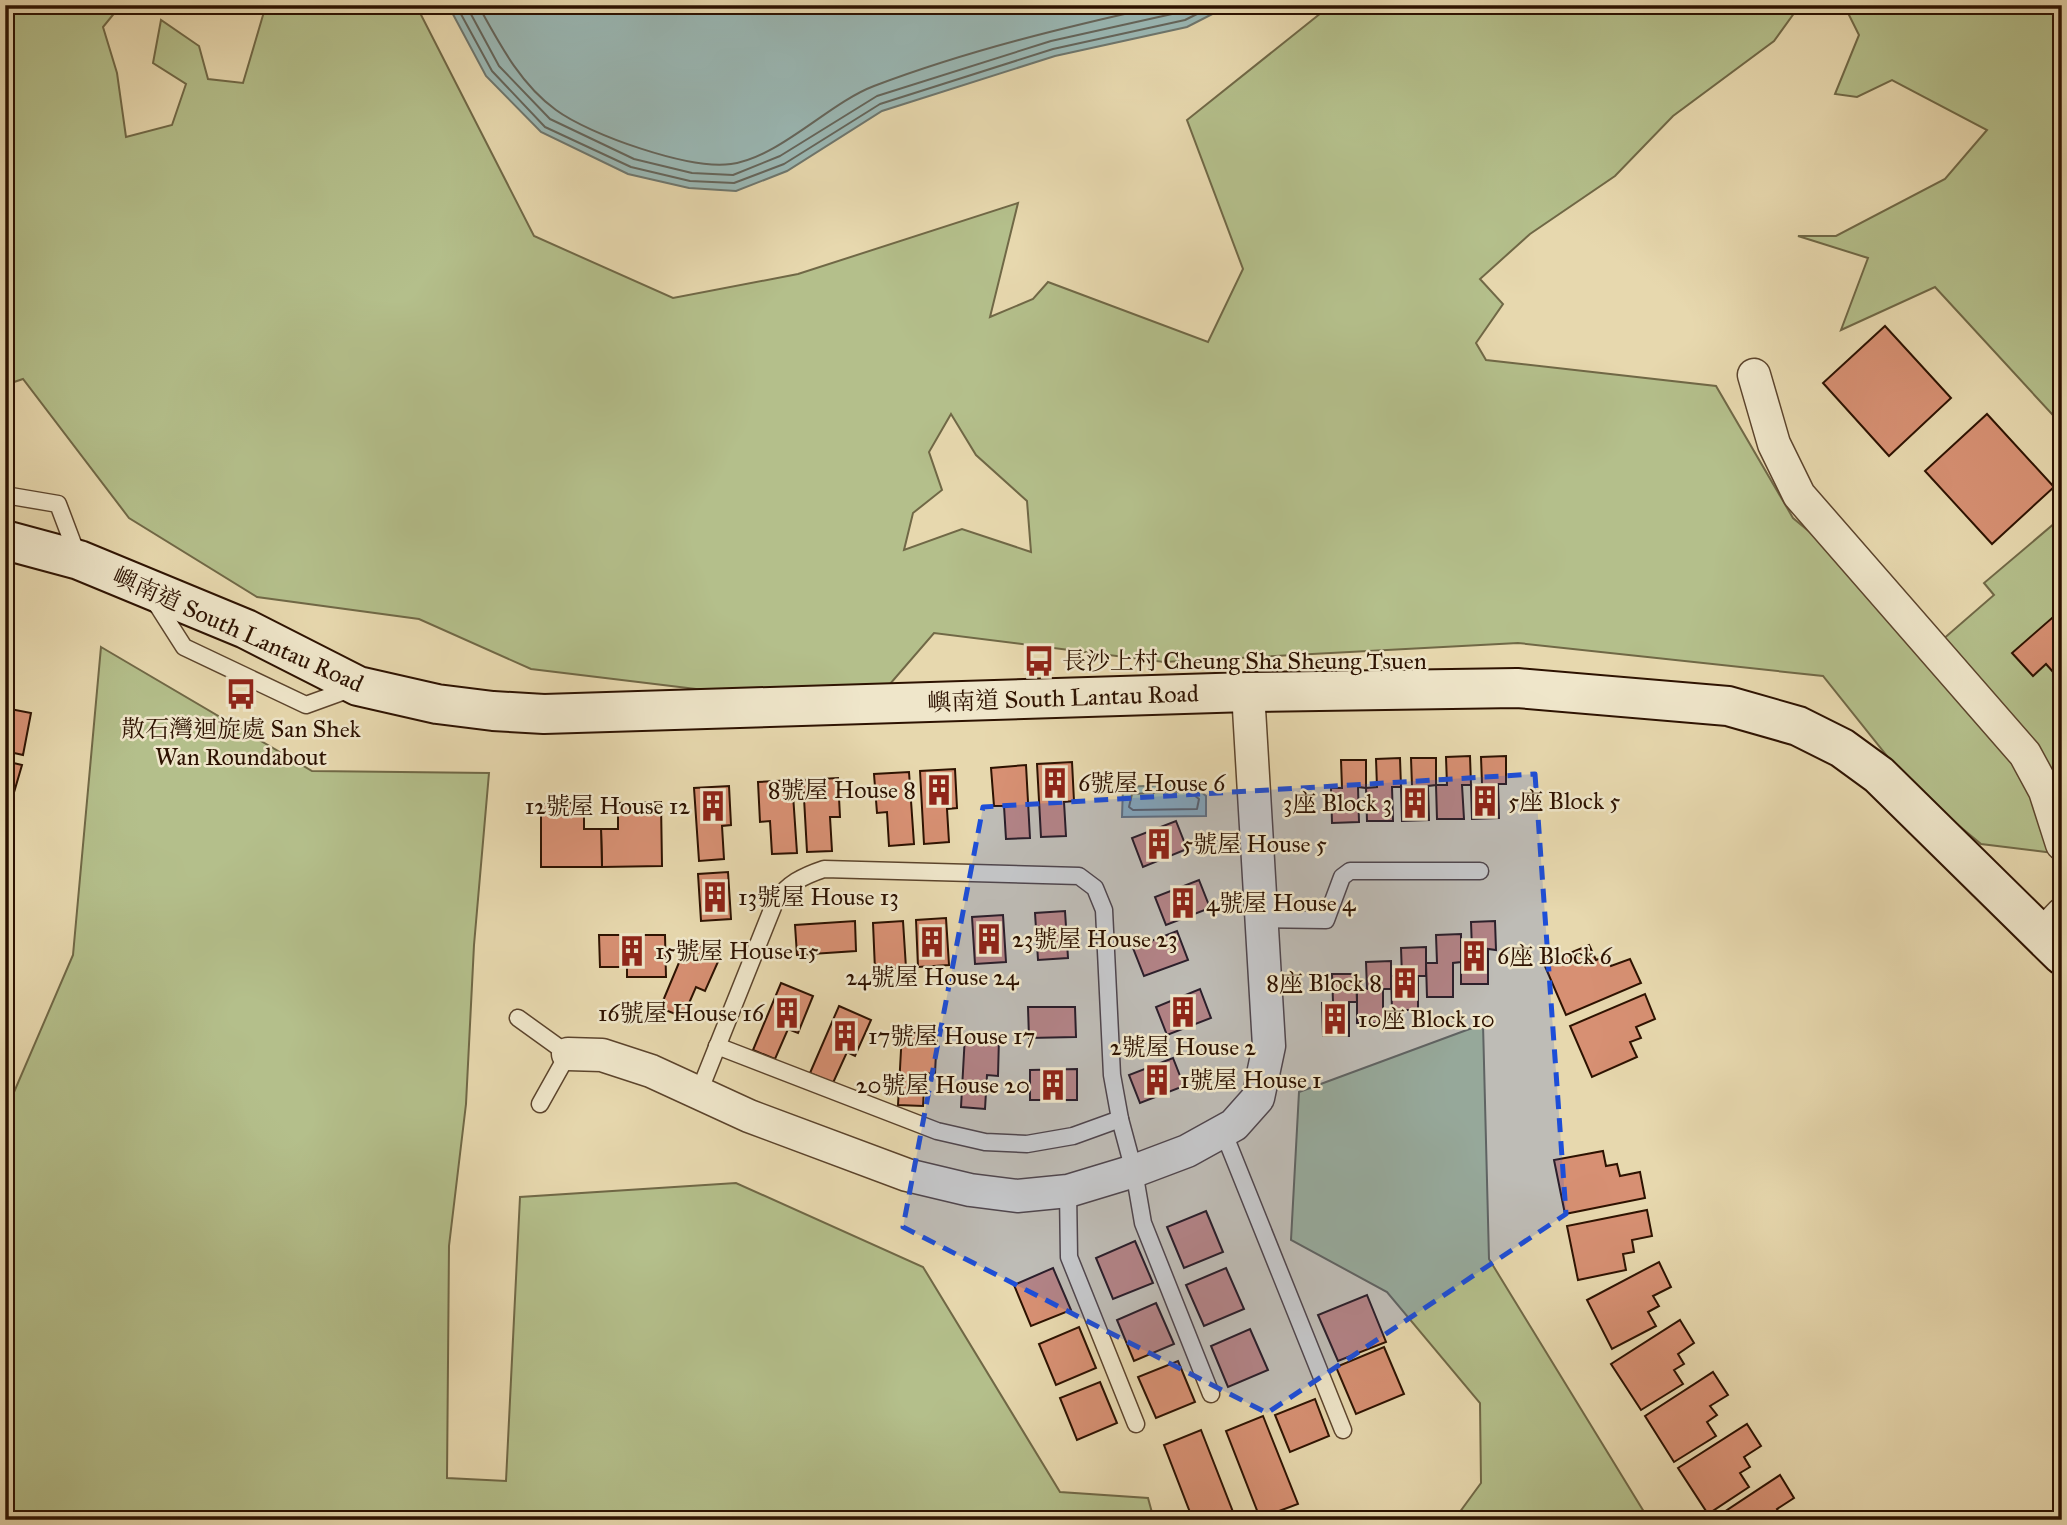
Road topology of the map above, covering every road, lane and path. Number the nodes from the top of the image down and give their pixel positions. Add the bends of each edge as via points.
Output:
1 (1754, 375) dead end
2 (5, 495) edge
3 (5, 540) edge
4 (79, 560) junction
5 (1248, 692) junction
6 (2062, 844) edge
7 (1480, 871) dead end
8 (1262, 919) junction
9 (2055, 935) edge
10 (518, 1017) dead end
11 (717, 1046) junction
12 (568, 1054) junction
13 (699, 1092) junction
14 (540, 1104) dead end
15 (1120, 1119) junction
16 (1223, 1131) junction
17 (1134, 1171) junction
18 (1068, 1191) junction
19 (1212, 1394) dead end
20 (1136, 1424) dead end
21 (1343, 1430) dead end

1 - 6 street via 1780,460 1799,495 2025,754 2045,791
2 - 4 lane via 58,504
3 - 4 main road, 嶼南道 South Lantau Road
4 - 5 main road, 嶼南道 South Lantau Road via 246,629 358,686 437,704 544,714
5 - 8 street
5 - 9 main road, 嶼南道 South Lantau Road via 1556,690 1728,706 1776,718 1831,742 1879,775
7 - 8 lane via 1350,871 1342,877 1326,920
8 - 16 street via 1269,1046 1258,1098
10 - 12 lane
11 - 13 lane
11 - 15 lane via 937,1131 985,1142 1027,1144 1073,1136
11 - 15 lane via 775,902 783,890 806,875 824,869 1080,876 1095,888 1104,910 1112,1075
12 - 13 street via 603,1055
12 - 14 lane
13 - 18 street via 750,1116 907,1174 1017,1196
15 - 17 lane
16 - 17 street
16 - 21 lane
17 - 18 street
17 - 19 lane via 1143,1223
18 - 20 lane via 1069,1257

